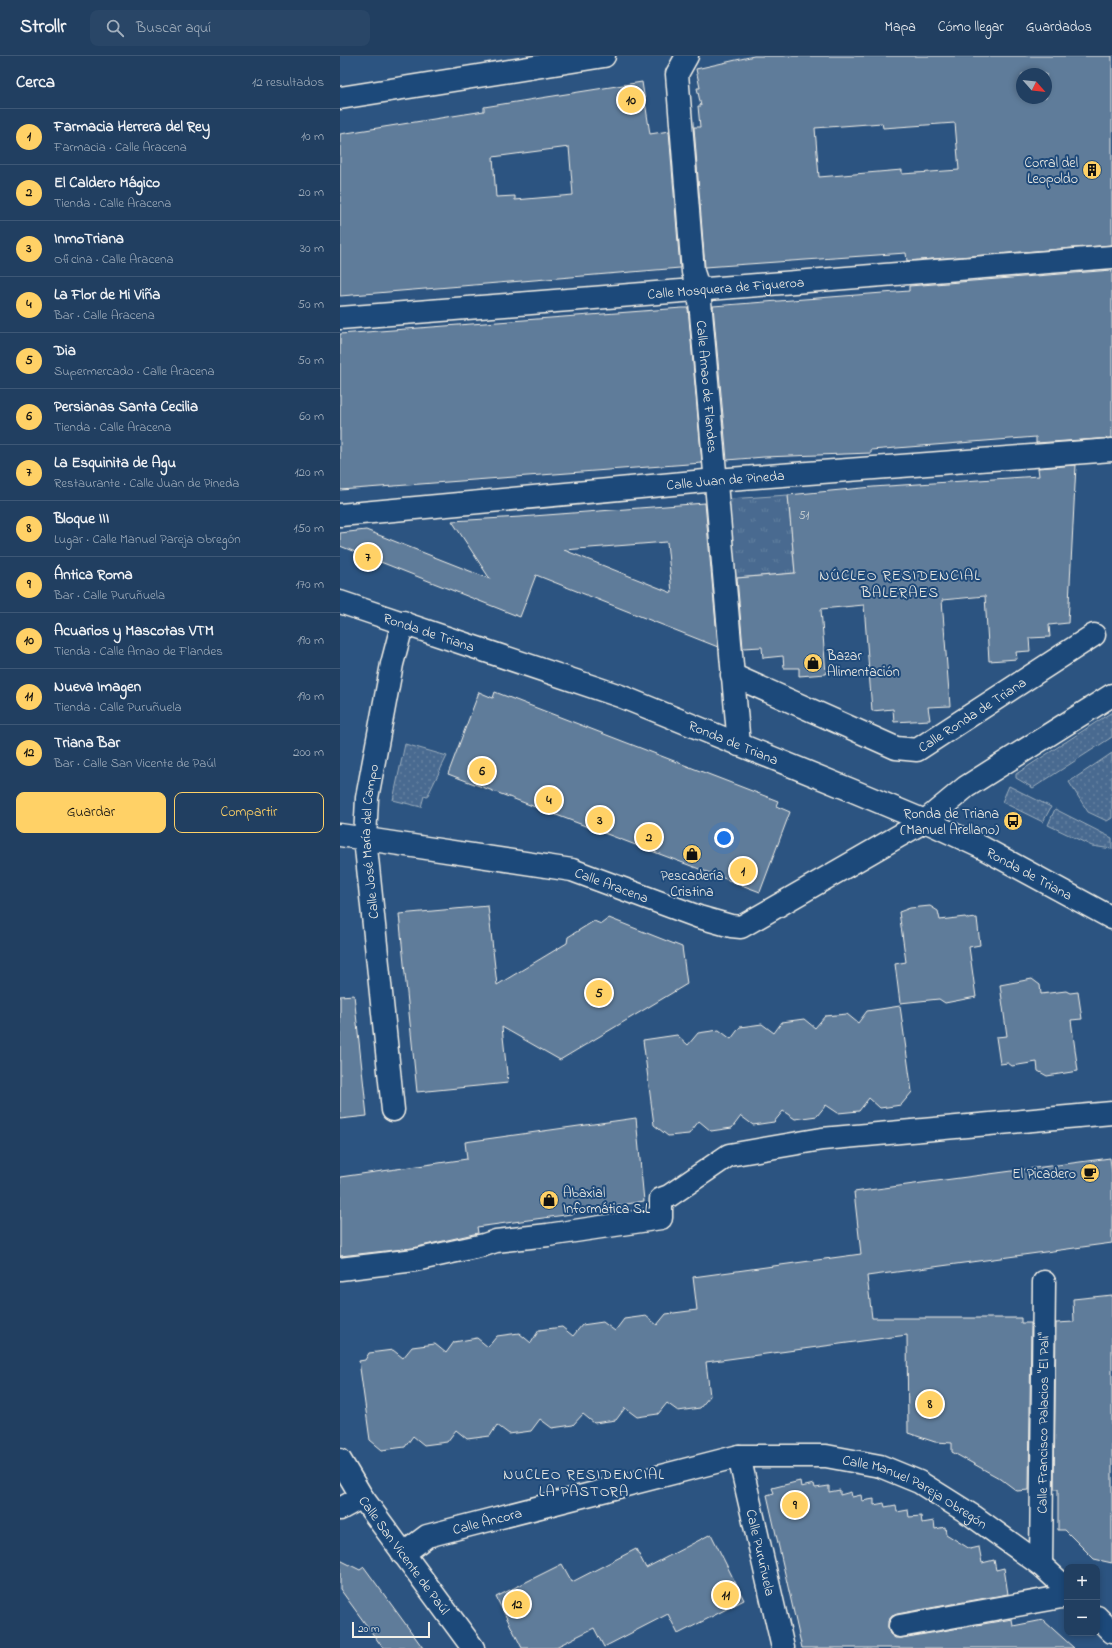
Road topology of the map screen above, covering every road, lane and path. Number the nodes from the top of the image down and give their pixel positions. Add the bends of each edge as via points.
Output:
1 (604, 56) edge
2 (687, 56) edge
3 (340, 98) edge
4 (1112, 257) edge
5 (699, 290) junction
6 (340, 318) edge
7 (1112, 450) edge
8 (716, 480) junction
9 (340, 515) edge
10 (340, 602) edge
11 (403, 622) junction
12 (1094, 635) dead end
13 (732, 675) junction
14 (1112, 695) edge
15 (739, 745) junction
16 (925, 821) junction
17 (340, 835) edge
18 (365, 838) junction
19 (1112, 918) edge
20 (393, 1110) dead end
21 (1112, 1113) edge
22 (340, 1269) edge
23 (1044, 1282) dead end
24 (739, 1456) junction
25 (340, 1460) edge
26 (362, 1497) junction
27 (340, 1509) edge
28 (403, 1554) junction
29 (1041, 1565) junction
30 (1064, 1586) edge
31 (1064, 1597) edge
32 (1100, 1620) edge
33 (900, 1626) dead end
34 (1112, 1632) edge
35 (473, 1648) edge
36 (783, 1648) edge

1 - 3 street
2 - 5 street, Calle Arnao de Flandes via 677,74 693,272
4 - 5 street, Calle Mosquera de Figueroa
5 - 6 street, Calle Mosquera de Figueroa
5 - 8 street, Calle Arnao de Flandes
7 - 8 street, Calle Juan de Pineda
8 - 9 street, Calle Juan de Pineda
8 - 13 street, Calle Arnao de Flandes
10 - 11 street, Ronda de Triana
11 - 15 street, Ronda de Triana via 620,696
11 - 18 street, Calle José María del Campo via 392,664 367,798
12 - 13 street, Calle Ronda de Triana via 917,750 896,748
13 - 15 street, Calle Arnao de Flandes
14 - 16 street, Calle Aracena via 966,787
15 - 16 street, Ronda de Triana
16 - 18 street, Calle Aracena via 741,927 699,917 572,870
16 - 19 street, Ronda de Triana
17 - 18 street, Calle Aracena
18 - 20 street, Calle José María del Campo
21 - 22 street via 822,1139 729,1155 661,1199 661,1218 496,1241 415,1260
23 - 29 street, Calle Francisco Palacios "El Pali"
24 - 28 street, Calle Áncora via 427,1536
24 - 29 street, Calle Manuel Pareja Obregón via 826,1456 880,1466 919,1482 973,1516
24 - 36 street, Calle Puruñuela
25 - 26 street, Calle San Vicente de Paúl
26 - 27 street
26 - 28 street, Calle San Vicente de Paúl
28 - 35 street, Calle San Vicente de Paúl
29 - 30 street, Calle Manuel Pareja Obregón
31 - 33 street
32 - 34 street

